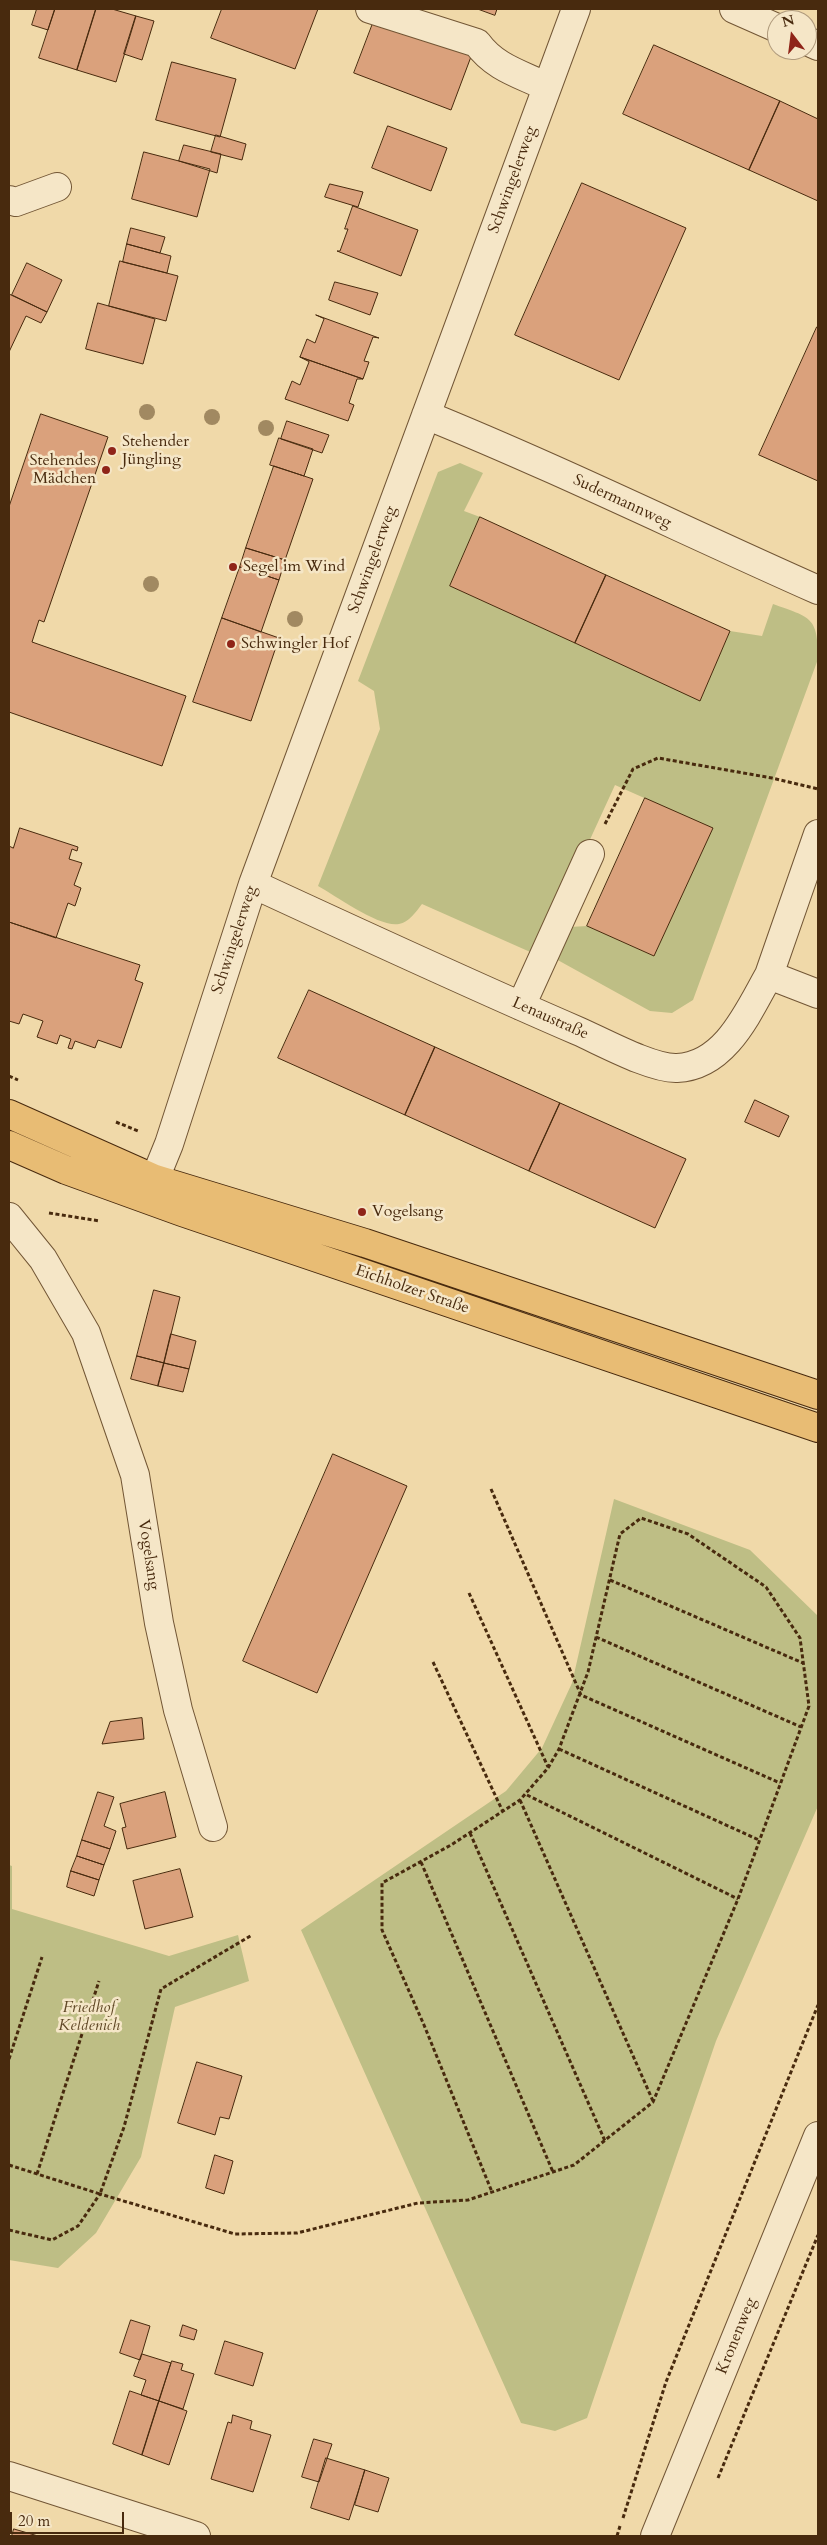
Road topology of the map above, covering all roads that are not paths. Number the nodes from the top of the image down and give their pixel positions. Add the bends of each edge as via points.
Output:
1 (370, 9) edge
2 (576, 9) edge
3 (734, 9) edge
4 (767, 24) edge
5 (547, 86) junction
6 (57, 187) dead end
7 (9, 200) edge
8 (426, 415) junction
9 (818, 590) edge
10 (818, 834) edge
11 (590, 854) road end
12 (253, 884) junction
13 (769, 975) junction
14 (818, 994) edge
15 (521, 1006) junction
16 (9, 1114) edge
17 (9, 1145) edge
18 (151, 1188) junction
19 (10, 1218) edge
20 (818, 1395) edge
21 (818, 1428) edge
22 (213, 1827) dead end
23 (818, 2136) edge
24 (9, 2476) edge
25 (196, 2536) edge
26 (655, 2536) edge

1 - 5 street via 477,43 487,57
2 - 5 street, Schwingelerweg
3 - 4 street
5 - 8 street, Schwingelerweg
6 - 7 street via 16,202
8 - 9 street, Sudermannweg via 509,449
8 - 12 street, Schwingelerweg
10 - 13 street, Lenaustraße
11 - 15 street
12 - 15 street, Lenaustraße
12 - 18 street, Schwingelerweg
13 - 14 street
13 - 15 street, Lenaustraße via 734,1035 699,1063 677,1068 653,1063
16 - 18 main road, Eichholzer Straße
17 - 18 main road, Eichholzer Straße via 66,1170
18 - 20 main road, Eichholzer Straße via 365,1243
18 - 21 main road, Eichholzer Straße
19 - 22 street, Vogelsang via 43,1259 86,1333 135,1476 159,1623 178,1710
23 - 26 street, Kronenweg
24 - 25 street

